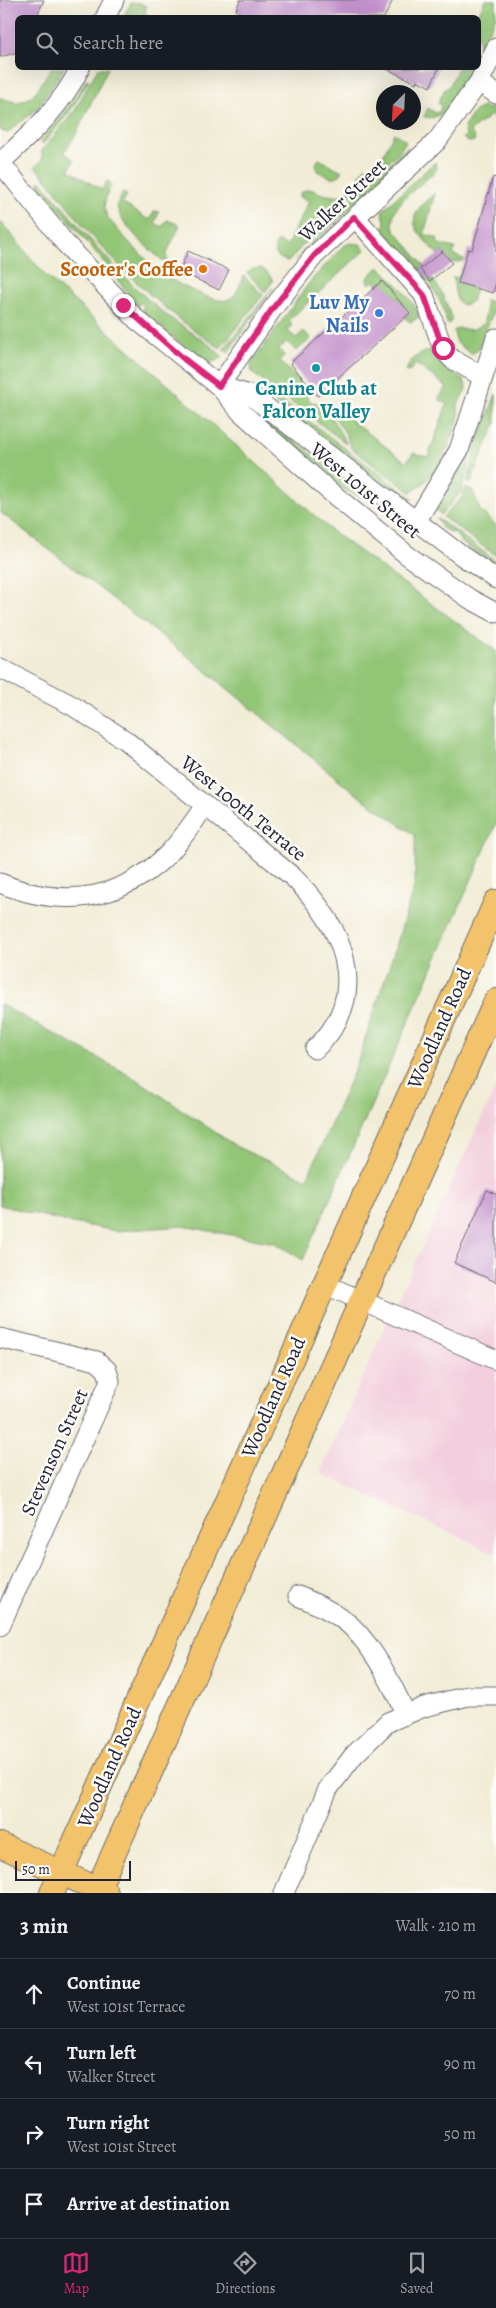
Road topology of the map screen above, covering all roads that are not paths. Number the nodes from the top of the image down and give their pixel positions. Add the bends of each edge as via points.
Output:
1 (114, 0) edge
2 (106, 15) edge
3 (496, 48) edge
4 (79, 70) edge
5 (479, 82) junction
6 (496, 94) edge
7 (0, 162) edge
8 (354, 217) junction
9 (496, 338) edge
10 (483, 377) junction
11 (219, 386) junction
12 (416, 522) junction
13 (496, 579) edge
14 (496, 613) edge
15 (0, 668) edge
16 (205, 806) junction
17 (0, 883) edge
18 (496, 902) edge
19 (496, 1001) edge
20 (315, 1049) dead end
21 (324, 1284) junction
22 (362, 1301) junction
23 (0, 1338) edge
24 (496, 1360) edge
25 (298, 1596) dead end
26 (0, 1626) edge
27 (496, 1696) edge
28 (406, 1715) junction
29 (0, 1846) edge
30 (57, 1883) edge
31 (100, 1892) edge
32 (284, 1893) edge

1 - 2 street
3 - 5 street, Walker Street
4 - 7 street via 65,96 45,122
5 - 6 street
5 - 8 street, Walker Street via 437,141
7 - 11 street, West 101st Street via 65,243 116,299 150,331
8 - 10 street via 424,295 443,348 452,360
8 - 11 street, Walker Street via 314,256
9 - 10 street
10 - 12 street via 459,450
11 - 12 street, West 101st Street via 250,395
11 - 14 street, West 101st Street via 241,412 370,525 470,599
12 - 13 street, West 101st Street
15 - 16 street, West 100th Terrace via 101,724
16 - 17 street via 167,854 131,882 113,890 91,896 39,896
16 - 20 street, West 100th Terrace via 305,889 326,914 336,934 347,976 346,996 334,1027
18 - 21 main road, Woodland Road
19 - 22 main road, Woodland Road
21 - 22 street
21 - 30 main road, Woodland Road
22 - 24 street
22 - 31 main road, Woodland Road
23 - 26 street, Stevenson Street via 97,1361 107,1370 109,1377 107,1390
25 - 28 street via 326,1609 351,1627 373,1653
27 - 28 street via 468,1696
28 - 32 street via 388,1722 374,1735 354,1754 328,1789
29 - 30 main road
30 - 31 main road

